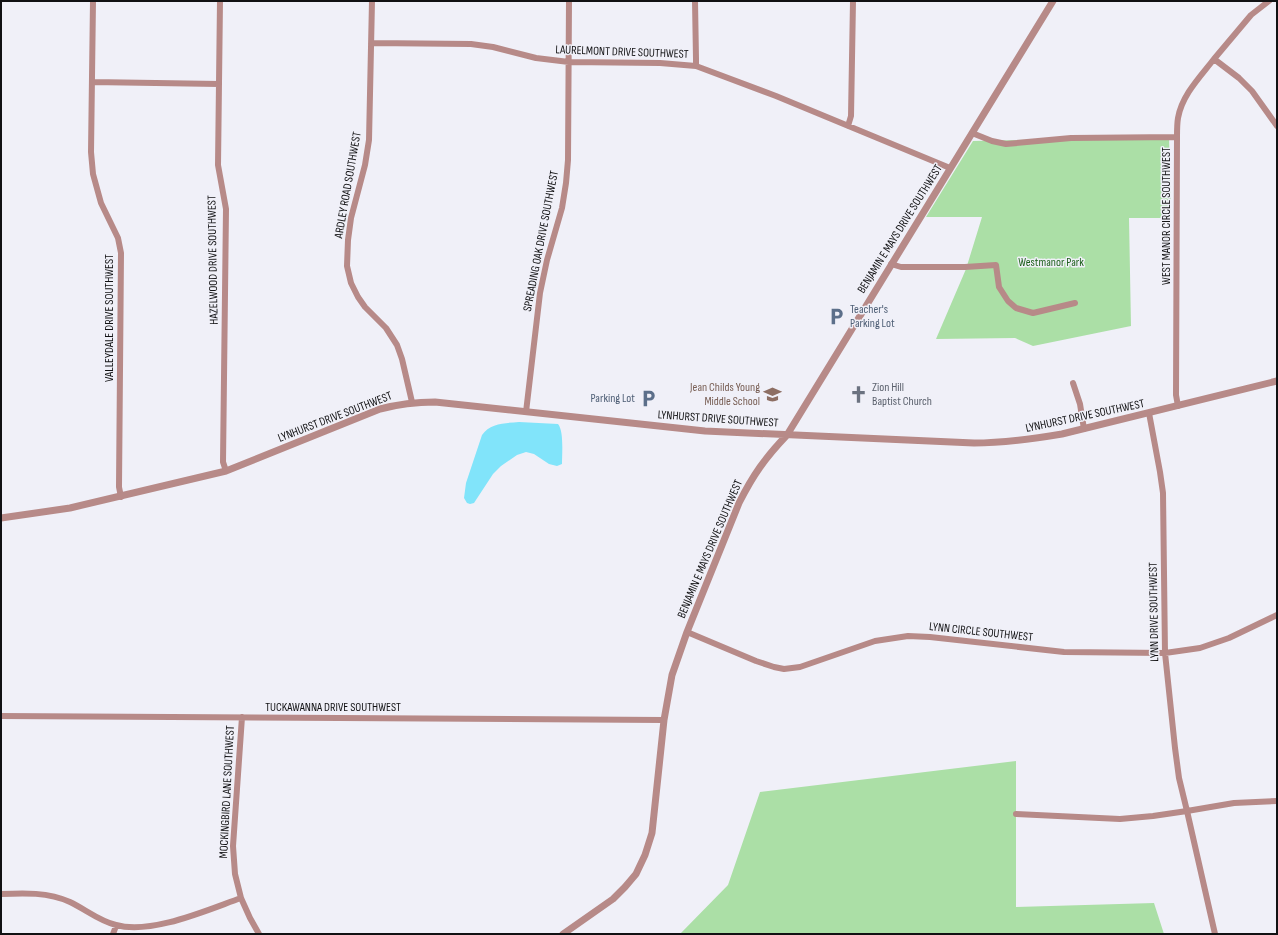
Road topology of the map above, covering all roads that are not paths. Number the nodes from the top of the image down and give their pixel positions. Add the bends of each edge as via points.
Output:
1 (93, 1) edge
2 (220, 1) edge
3 (372, 1) edge
4 (569, 1) edge
5 (695, 1) edge
6 (852, 1) edge
7 (1053, 1) edge
8 (1270, 1) edge
9 (371, 43) junction
10 (1214, 59) junction
11 (569, 62) junction
12 (696, 66) junction
13 (92, 82) junction
14 (219, 84) junction
15 (848, 126) junction
16 (1277, 126) edge
17 (972, 133) junction
18 (1176, 137) junction
19 (950, 168) junction
20 (891, 264) junction
21 (1075, 302) dead end
22 (1277, 381) edge
23 (1073, 383) dead end
24 (412, 402) junction
25 (1178, 406) junction
26 (526, 412) junction
27 (1149, 413) junction
28 (1084, 429) junction
29 (787, 435) junction
30 (226, 471) junction
31 (121, 496) junction
32 (1, 518) edge
33 (1277, 615) edge
34 (687, 632) junction
35 (1165, 653) junction
36 (1, 716) edge
37 (242, 717) junction
38 (664, 720) junction
39 (1277, 801) edge
40 (1187, 811) junction
41 (1016, 814) dead end
42 (1, 894) edge
43 (241, 898) junction
44 (116, 926) junction
45 (113, 934) edge
46 (259, 934) edge
47 (563, 934) edge
48 (1216, 934) edge

1 - 13 street, VALLEYDALE DRIVE SOUTHWEST
2 - 14 street, HAZELWOOD DRIVE SOUTHWEST
3 - 9 street, ARDLEY ROAD SOUTHWEST
4 - 11 street, SPREADING OAK DRIVE SOUTHWEST
5 - 12 street
6 - 15 street via 851,116
7 - 17 street, BENJAMIN E MAYS DRIVE SOUTHWEST
8 - 10 street via 1251,15
9 - 11 street, LAURELMONT DRIVE SOUTHWEST via 471,44 536,58
9 - 24 street, ARDLEY ROAD SOUTHWEST via 369,140 351,218 348,266 351,283 358,298 386,328 397,345
10 - 16 street via 1252,91
10 - 18 street via 1183,101
11 - 12 street, LAURELMONT DRIVE SOUTHWEST
11 - 26 street, SPREADING OAK DRIVE SOUTHWEST via 566,183 540,293
12 - 15 street, LAURELMONT DRIVE SOUTHWEST
13 - 14 street
13 - 31 street, VALLEYDALE DRIVE SOUTHWEST via 93,174 101,203 118,238 121,253
14 - 30 street, HAZELWOOD DRIVE SOUTHWEST via 218,165 226,209 223,462
15 - 19 street, LAURELMONT DRIVE SOUTHWEST
17 - 18 street, WEST MANOR CIRCLE SOUTHWEST via 1006,144 1071,138
17 - 19 street, BENJAMIN E MAYS DRIVE SOUTHWEST
18 - 25 street, WEST MANOR CIRCLE SOUTHWEST
19 - 20 street, BENJAMIN E MAYS DRIVE SOUTHWEST
20 - 21 street via 957,267 996,265 999,287 1016,308 1033,313
20 - 29 street, BENJAMIN E MAYS DRIVE SOUTHWEST
22 - 25 street, LYNHURST DRIVE SOUTHWEST
23 - 28 street
24 - 26 street, LYNHURST DRIVE SOUTHWEST via 435,402
24 - 30 street, LYNHURST DRIVE SOUTHWEST via 380,409
25 - 27 street, LYNHURST DRIVE SOUTHWEST
26 - 29 street, LYNHURST DRIVE SOUTHWEST via 705,431
27 - 28 street, LYNHURST DRIVE SOUTHWEST
27 - 35 street, LYNN DRIVE SOUTHWEST via 1163,493
28 - 29 street, LYNHURST DRIVE SOUTHWEST via 1003,443
29 - 34 street, BENJAMIN E MAYS DRIVE SOUTHWEST via 748,484
30 - 31 street, LYNHURST DRIVE SOUTHWEST
31 - 32 street, LYNHURST DRIVE SOUTHWEST via 70,508
33 - 35 street, LYNN CIRCLE SOUTHWEST via 1229,638 1200,648
34 - 35 street, LYNN CIRCLE SOUTHWEST via 756,662 784,669 800,667 875,641 908,636 1064,652
34 - 38 street, BENJAMIN E MAYS DRIVE SOUTHWEST via 672,675
35 - 40 street, LYNN DRIVE SOUTHWEST via 1179,778
36 - 37 street, TUCKAWANNA DRIVE SOUTHWEST
37 - 38 street, TUCKAWANNA DRIVE SOUTHWEST
37 - 43 street, MOCKINGBIRD LANE SOUTHWEST via 233,846 235,874
38 - 47 street, BENJAMIN E MAYS DRIVE SOUTHWEST via 652,833 646,855 636,874 613,899
39 - 40 street via 1234,803
40 - 41 street via 1120,819
40 - 48 street, LYNN DRIVE SOUTHWEST
42 - 44 street via 50,895
43 - 44 street via 162,925 137,928
43 - 46 street, MOCKINGBIRD LANE SOUTHWEST
44 - 45 street

